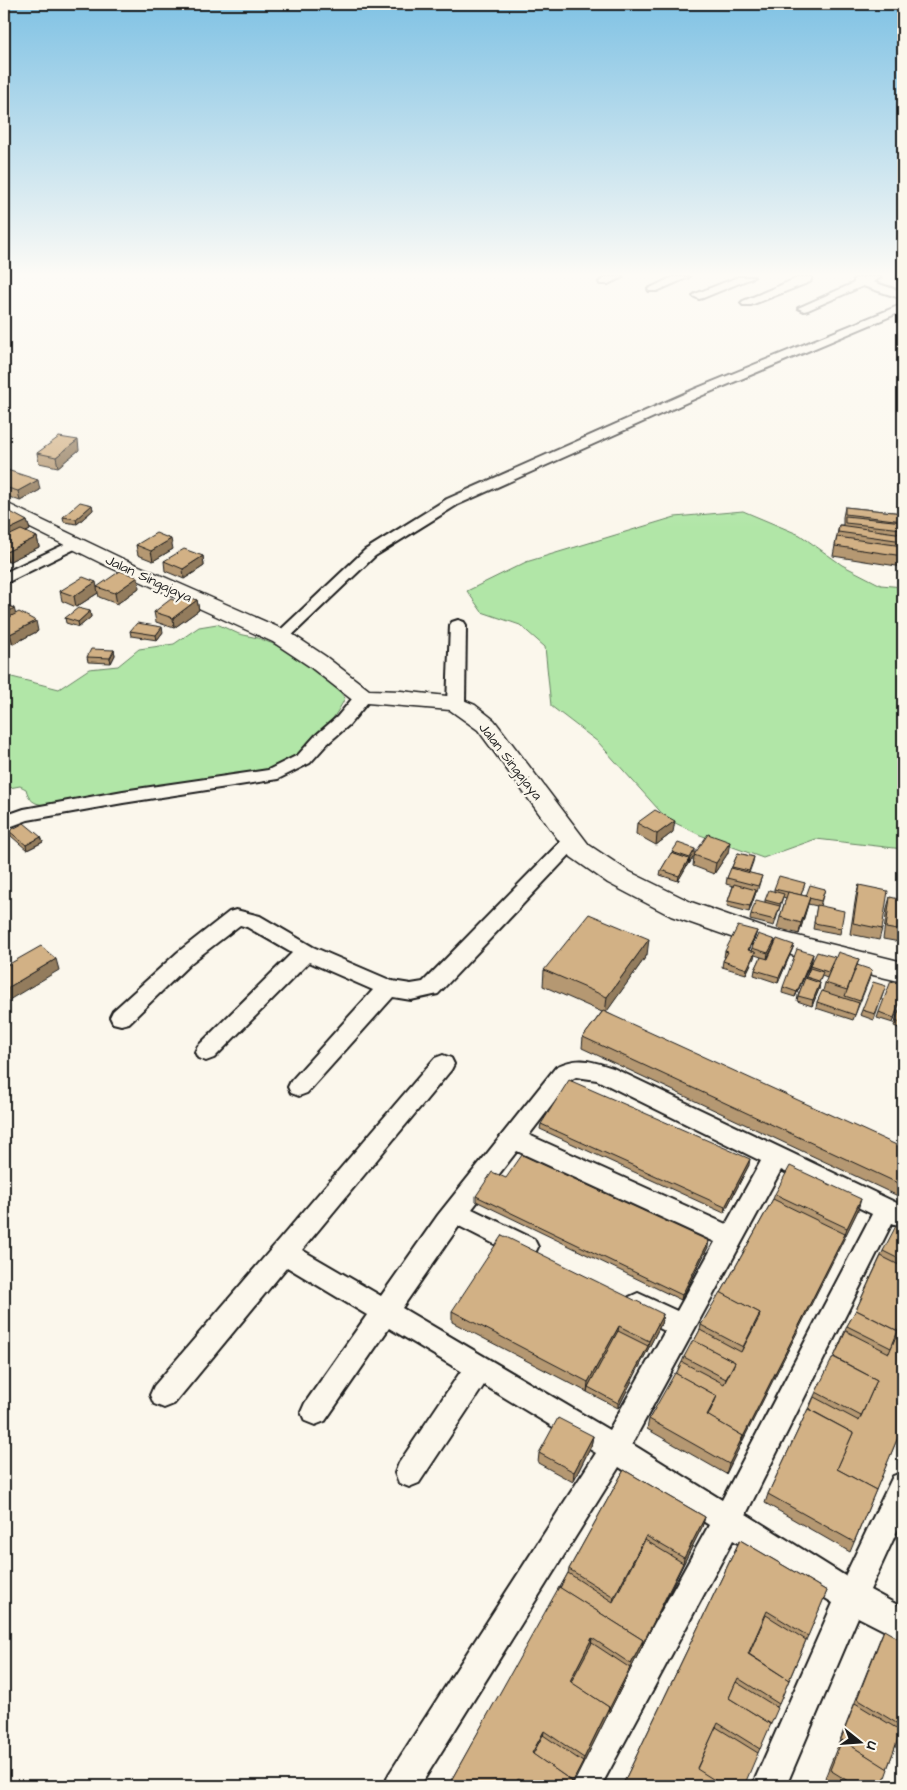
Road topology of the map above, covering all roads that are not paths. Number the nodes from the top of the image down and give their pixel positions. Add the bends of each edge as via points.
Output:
1 (775, 361) edge
2 (4, 508) edge
3 (76, 543) junction
4 (4, 579) edge
5 (458, 625) dead end
6 (281, 636) junction
7 (363, 697) junction
8 (456, 704) junction
9 (4, 823) edge
10 (572, 841) junction
11 (306, 952) junction
12 (903, 972) edge
13 (388, 988) junction
14 (121, 1017) dead end
15 (206, 1052) dead end
16 (443, 1064) dead end
17 (299, 1087) dead end
18 (514, 1138) junction
19 (776, 1157) junction
20 (455, 1212) junction
21 (895, 1213) edge
22 (731, 1238) junction
23 (284, 1252) junction
24 (542, 1256) edge
25 (620, 1296) edge
26 (384, 1312) junction
27 (681, 1326) junction
28 (479, 1368) junction
29 (164, 1395) dead end
30 (315, 1412) dead end
31 (614, 1449) junction
32 (409, 1473) dead end
33 (903, 1486) edge
34 (728, 1519) junction
35 (851, 1596) junction
36 (903, 1625) edge
37 (401, 1786) edge
38 (583, 1786) edge
39 (769, 1786) edge

1 - 6 street via 452,502 370,553
2 - 3 street, Jalan Singajaya
3 - 4 street
3 - 6 street, Jalan Singajaya
5 - 8 street
6 - 7 street, Jalan Singajaya
7 - 8 street, Jalan Singajaya
7 - 9 street via 343,722 304,759 272,775 123,797 24,815
8 - 10 street, Jalan Singajaya via 486,726
10 - 12 street, Jalan Singajaya via 580,851 618,877 681,909 758,936
10 - 13 street via 430,988 411,992
11 - 13 street
11 - 14 street via 254,921 236,916 185,957
11 - 15 street
13 - 17 street
16 - 23 street
18 - 19 street via 564,1073 582,1067 605,1074
18 - 20 street
18 - 22 street
19 - 21 street
19 - 22 street
20 - 24 street
20 - 26 street
21 - 34 street
22 - 27 street
23 - 26 street
23 - 29 street
25 - 27 street
26 - 28 street
26 - 30 street
27 - 31 street
28 - 31 street
28 - 32 street
31 - 34 street
31 - 37 street
33 - 35 street
34 - 35 street
34 - 38 street
35 - 36 street
35 - 39 street

